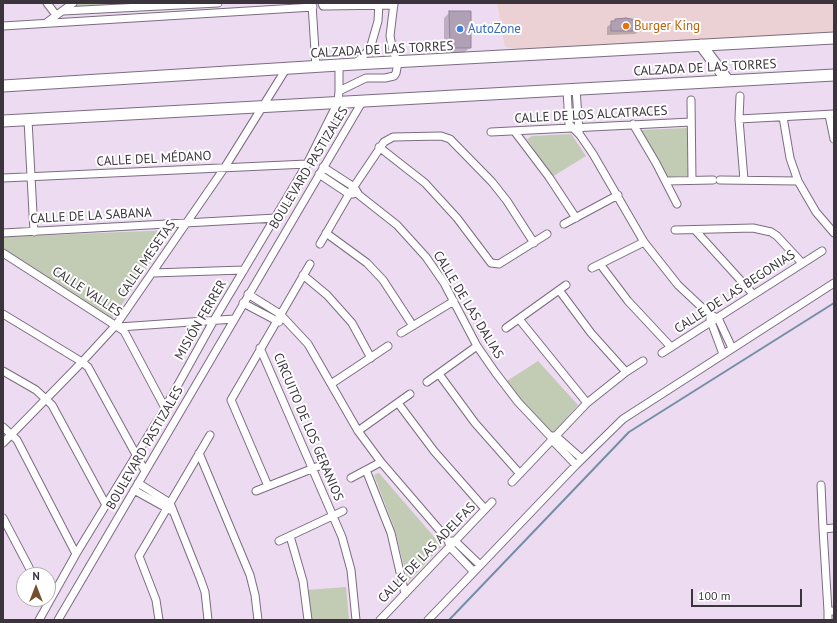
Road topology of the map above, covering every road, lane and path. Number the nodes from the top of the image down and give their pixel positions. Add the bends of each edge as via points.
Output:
1 (47, 3) edge
2 (73, 3) edge
3 (217, 3) edge
4 (322, 3) edge
5 (379, 4) edge
6 (394, 4) edge
7 (312, 5) edge
8 (60, 13) junction
9 (4, 24) edge
10 (45, 24) junction
11 (834, 38) edge
12 (701, 45) junction
13 (398, 63) junction
14 (355, 64) junction
15 (339, 66) junction
16 (316, 67) junction
17 (286, 69) junction
18 (834, 75) edge
19 (728, 81) junction
20 (3, 86) edge
21 (572, 90) junction
22 (339, 91) junction
23 (740, 96) dead end
24 (691, 100) dead end
25 (338, 102) junction
26 (362, 102) junction
27 (262, 106) junction
28 (832, 114) edge
29 (783, 117) junction
30 (739, 119) junction
31 (28, 120) junction
32 (3, 121) edge
33 (691, 122) junction
34 (633, 124) junction
35 (577, 131) junction
36 (491, 132) dead end
37 (515, 132) junction
38 (834, 139) edge
39 (379, 147) junction
40 (307, 164) junction
41 (225, 167) junction
42 (323, 167) junction
43 (319, 174) junction
44 (31, 177) junction
45 (3, 178) edge
46 (692, 180) junction
47 (744, 180) junction
48 (666, 181) junction
49 (798, 181) junction
50 (354, 187) junction
51 (349, 194) junction
52 (359, 195) junction
53 (618, 195) junction
54 (677, 204) dead end
55 (276, 218) junction
56 (576, 218) junction
57 (187, 223) junction
58 (564, 224) dead end
59 (675, 230) dead end
60 (695, 230) junction
61 (34, 232) junction
62 (3, 233) edge
63 (326, 233) junction
64 (834, 233) edge
65 (546, 234) dead end
66 (644, 242) junction
67 (534, 243) junction
68 (320, 244) dead end
69 (822, 251) dead end
70 (3, 253) edge
71 (802, 263) junction
72 (310, 264) dead end
73 (600, 264) junction
74 (592, 268) dead end
75 (244, 270) junction
76 (152, 273) junction
77 (303, 275) junction
78 (834, 283) edge
79 (566, 285) dead end
80 (559, 290) junction
81 (248, 294) junction
82 (754, 294) junction
83 (454, 301) junction
84 (243, 303) junction
85 (3, 314) edge
86 (280, 314) junction
87 (718, 318) junction
88 (234, 319) junction
89 (519, 319) junction
90 (710, 319) junction
91 (214, 320) junction
92 (276, 321) junction
93 (287, 323) junction
94 (118, 326) junction
95 (413, 326) junction
96 (506, 328) dead end
97 (401, 333) dead end
98 (388, 346) dead end
99 (477, 346) junction
100 (671, 347) junction
101 (260, 348) junction
102 (732, 348) junction
103 (662, 353) dead end
104 (723, 354) junction
105 (371, 358) junction
106 (643, 361) dead end
107 (82, 362) junction
108 (3, 371) edge
109 (626, 372) junction
110 (439, 374) junction
111 (427, 382) dead end
112 (331, 384) junction
113 (410, 394) dead end
114 (47, 399) junction
115 (398, 403) junction
116 (587, 403) junction
117 (165, 408) junction
118 (3, 427) edge
119 (358, 431) junction
120 (12, 434) junction
121 (210, 435) dead end
122 (553, 437) junction
123 (3, 443) edge
124 (199, 453) junction
125 (136, 454) junction
126 (381, 462) junction
127 (579, 462) junction
128 (324, 464) dead end
129 (313, 469) junction
130 (366, 470) junction
131 (145, 471) junction
132 (520, 474) junction
133 (351, 478) dead end
134 (512, 482) dead end
135 (138, 483) junction
136 (821, 485) dead end
137 (268, 486) junction
138 (134, 490) junction
139 (256, 491) dead end
140 (492, 502) dead end
141 (106, 505) junction
142 (169, 507) junction
143 (485, 510) junction
144 (343, 511) dead end
145 (333, 516) junction
146 (3, 518) edge
147 (834, 528) edge
148 (823, 529) junction
149 (290, 536) junction
150 (279, 541) dead end
151 (451, 543) junction
152 (76, 554) junction
153 (480, 565) junction
154 (29, 567) edge
155 (474, 572) junction
156 (56, 587) edge
157 (405, 594) junction
158 (45, 607) edge
159 (831, 611) edge
160 (40, 620) edge
161 (58, 620) edge
162 (159, 620) edge
163 (208, 620) edge
164 (258, 620) edge
165 (308, 620) edge
166 (356, 620) edge
167 (380, 620) edge
168 (428, 620) edge
169 (828, 620) edge

1 - 8 street
2 - 8 street
3 - 8 street
4 - 5 street via 323,6
5 - 6 street
5 - 14 street via 378,21 370,49
6 - 13 street via 390,36
7 - 10 street
7 - 16 street
8 - 10 street
9 - 10 street
11 - 12 main road, CALZADA DE LAS TORRES
12 - 13 main road, CALZADA DE LAS TORRES
12 - 19 main road
13 - 14 main road, CALZADA DE LAS TORRES
13 - 22 street via 394,76 366,78
14 - 15 main road, CALZADA DE LAS TORRES
15 - 16 main road, CALZADA DE LAS TORRES
15 - 22 street, MISIÓN FERRER
16 - 17 main road, CALZADA DE LAS TORRES
17 - 20 main road, CALZADA DE LAS TORRES
17 - 27 street, CALLE MESETAS
18 - 19 main road, CALZADA DE LAS TORRES
19 - 21 main road, CALZADA DE LAS TORRES
21 - 26 main road, CALZADA DE LAS TORRES
21 - 35 street via 568,122
22 - 25 street, MISIÓN FERRER
23 - 30 street
24 - 33 street
25 - 26 main road, CALZADA DE LAS TORRES
25 - 27 main road, CALZADA DE LAS TORRES
25 - 40 street, MISIÓN FERRER
26 - 42 street, BOULEVARD PASTIZALES
27 - 31 main road, CALZADA DE LAS TORRES
27 - 41 street, CALLE MESETAS
28 - 29 street
28 - 38 street
29 - 30 street
29 - 49 street via 790,158
30 - 47 street
31 - 32 main road, CALZADA DE LAS TORRES
31 - 44 street
33 - 34 street, CALLE DE LOS ALCATRACES
33 - 46 street
34 - 35 street, CALLE DE LOS ALCATRACES
34 - 48 street
35 - 37 street, CALLE DE LOS ALCATRACES
35 - 53 street
36 - 37 street, CALLE DE LOS ALCATRACES
37 - 56 street
39 - 50 street
39 - 67 street via 388,138 393,137 446,136 492,182
39 - 67 street via 425,183 457,218 491,263 499,264
40 - 41 street, CALLE DEL MÉDANO
40 - 55 street, MISIÓN FERRER
41 - 44 street, CALLE DEL MÉDANO
41 - 57 street, CALLE MESETAS
42 - 43 street, BOULEVARD PASTIZALES
42 - 50 street, CALLE DE LAS DALIAS
43 - 51 street
43 - 81 street, BOULEVARD PASTIZALES
44 - 45 street, CALLE DEL MÉDANO
44 - 61 street
46 - 47 street
46 - 48 street
47 - 49 street
48 - 54 street
49 - 64 street via 816,212
50 - 51 street
50 - 52 street, CALLE DE LAS DALIAS
51 - 52 street
51 - 63 street
52 - 83 street, CALLE DE LAS DALIAS via 397,224 426,257
53 - 56 street
53 - 66 street
55 - 57 street, CALLE DE LA SABANA
55 - 75 street, MISIÓN FERRER
56 - 58 street
57 - 61 street, CALLE DE LA SABANA
57 - 76 street, CALLE MESETAS
59 - 60 street
60 - 71 street via 753,228 771,232
60 - 82 street
61 - 62 street, CALLE DE LA SABANA
63 - 68 street
63 - 95 street via 367,263 383,280
65 - 67 street
66 - 73 street
66 - 90 street
69 - 71 street, CALLE DE LAS BEGONIAS
70 - 94 street, CALLE VALLES
71 - 82 street, CALLE DE LAS BEGONIAS
72 - 77 street, CIRCUITO DE LOS GERANIOS
73 - 74 street
73 - 100 street via 628,301
75 - 76 street
75 - 91 street, MISIÓN FERRER
76 - 94 street, CALLE MESETAS
77 - 86 street, CIRCUITO DE LOS GERANIOS
77 - 105 street via 327,295 352,322
78 - 102 street
79 - 80 street
80 - 89 street
80 - 109 street via 591,333
81 - 84 street, BOULEVARD PASTIZALES
81 - 86 street
82 - 87 street, CALLE DE LAS BEGONIAS
83 - 95 street
83 - 99 street, CALLE DE LAS DALIAS
84 - 88 street, BOULEVARD PASTIZALES
84 - 92 street
85 - 107 street
86 - 92 street, CIRCUITO DE LOS GERANIOS
86 - 93 street
87 - 90 street
87 - 102 street
88 - 91 street
88 - 131 street, BOULEVARD PASTIZALES
89 - 96 street
89 - 116 street
90 - 100 street, CALLE DE LAS BEGONIAS
90 - 104 street
91 - 94 street
91 - 117 street, MISIÓN FERRER
92 - 93 street
92 - 101 street, CIRCUITO DE LOS GERANIOS
93 - 112 street via 308,344
94 - 107 street, CALLE MESETAS
94 - 117 street, CALLE VALLES via 124,331
95 - 97 street
98 - 105 street
99 - 110 street
99 - 122 street, CALLE DE LAS DALIAS via 518,402
100 - 103 street, CALLE DE LAS BEGONIAS
101 - 129 street, CIRCUITO DE LOS GERANIOS
101 - 137 street, CIRCUITO DE LOS GERANIOS via 231,400
102 - 104 street
104 - 127 street via 623,419
105 - 112 street
106 - 109 street
107 - 114 street, CALLE MESETAS
107 - 125 street via 92,373
108 - 114 street
109 - 116 street
110 - 111 street
110 - 132 street via 475,423
112 - 119 street
113 - 115 street
114 - 120 street, CALLE MESETAS
114 - 141 street
115 - 119 street
115 - 143 street via 434,451
116 - 122 street
117 - 125 street, MISIÓN FERRER
118 - 120 street
119 - 126 street
120 - 123 street, CALLE MESETAS
120 - 152 street
121 - 124 street
122 - 127 street, CALLE DE LAS DALIAS
122 - 132 street
124 - 142 street
124 - 164 street via 250,575
125 - 131 street
125 - 141 street, MISIÓN FERRER
126 - 130 street
126 - 151 street
127 - 153 street
128 - 129 street
129 - 137 street
129 - 145 street, CIRCUITO DE LOS GERANIOS
130 - 133 street
130 - 157 street via 391,533
131 - 135 street, BOULEVARD PASTIZALES
132 - 134 street
135 - 138 street, BOULEVARD PASTIZALES
135 - 142 street
136 - 148 street
137 - 139 street
138 - 142 street
138 - 161 street, BOULEVARD PASTIZALES
140 - 143 street, CALLE DE LAS ADELFAS
141 - 152 street, MISIÓN FERRER
142 - 162 street via 139,556 156,600
142 - 163 street via 200,578
143 - 151 street, CALLE DE LAS ADELFAS
144 - 145 street
145 - 149 street
145 - 166 street, CIRCUITO DE LOS GERANIOS via 348,554
146 - 154 street
147 - 148 street
148 - 159 street
149 - 150 street
149 - 165 street via 302,581
151 - 153 street
151 - 155 street
151 - 157 street, CALLE DE LAS ADELFAS
152 - 156 street, MISIÓN FERRER
153 - 155 street
155 - 168 street
157 - 167 street, CALLE DE LAS ADELFAS
158 - 160 street, MISIÓN FERRER
159 - 169 street

